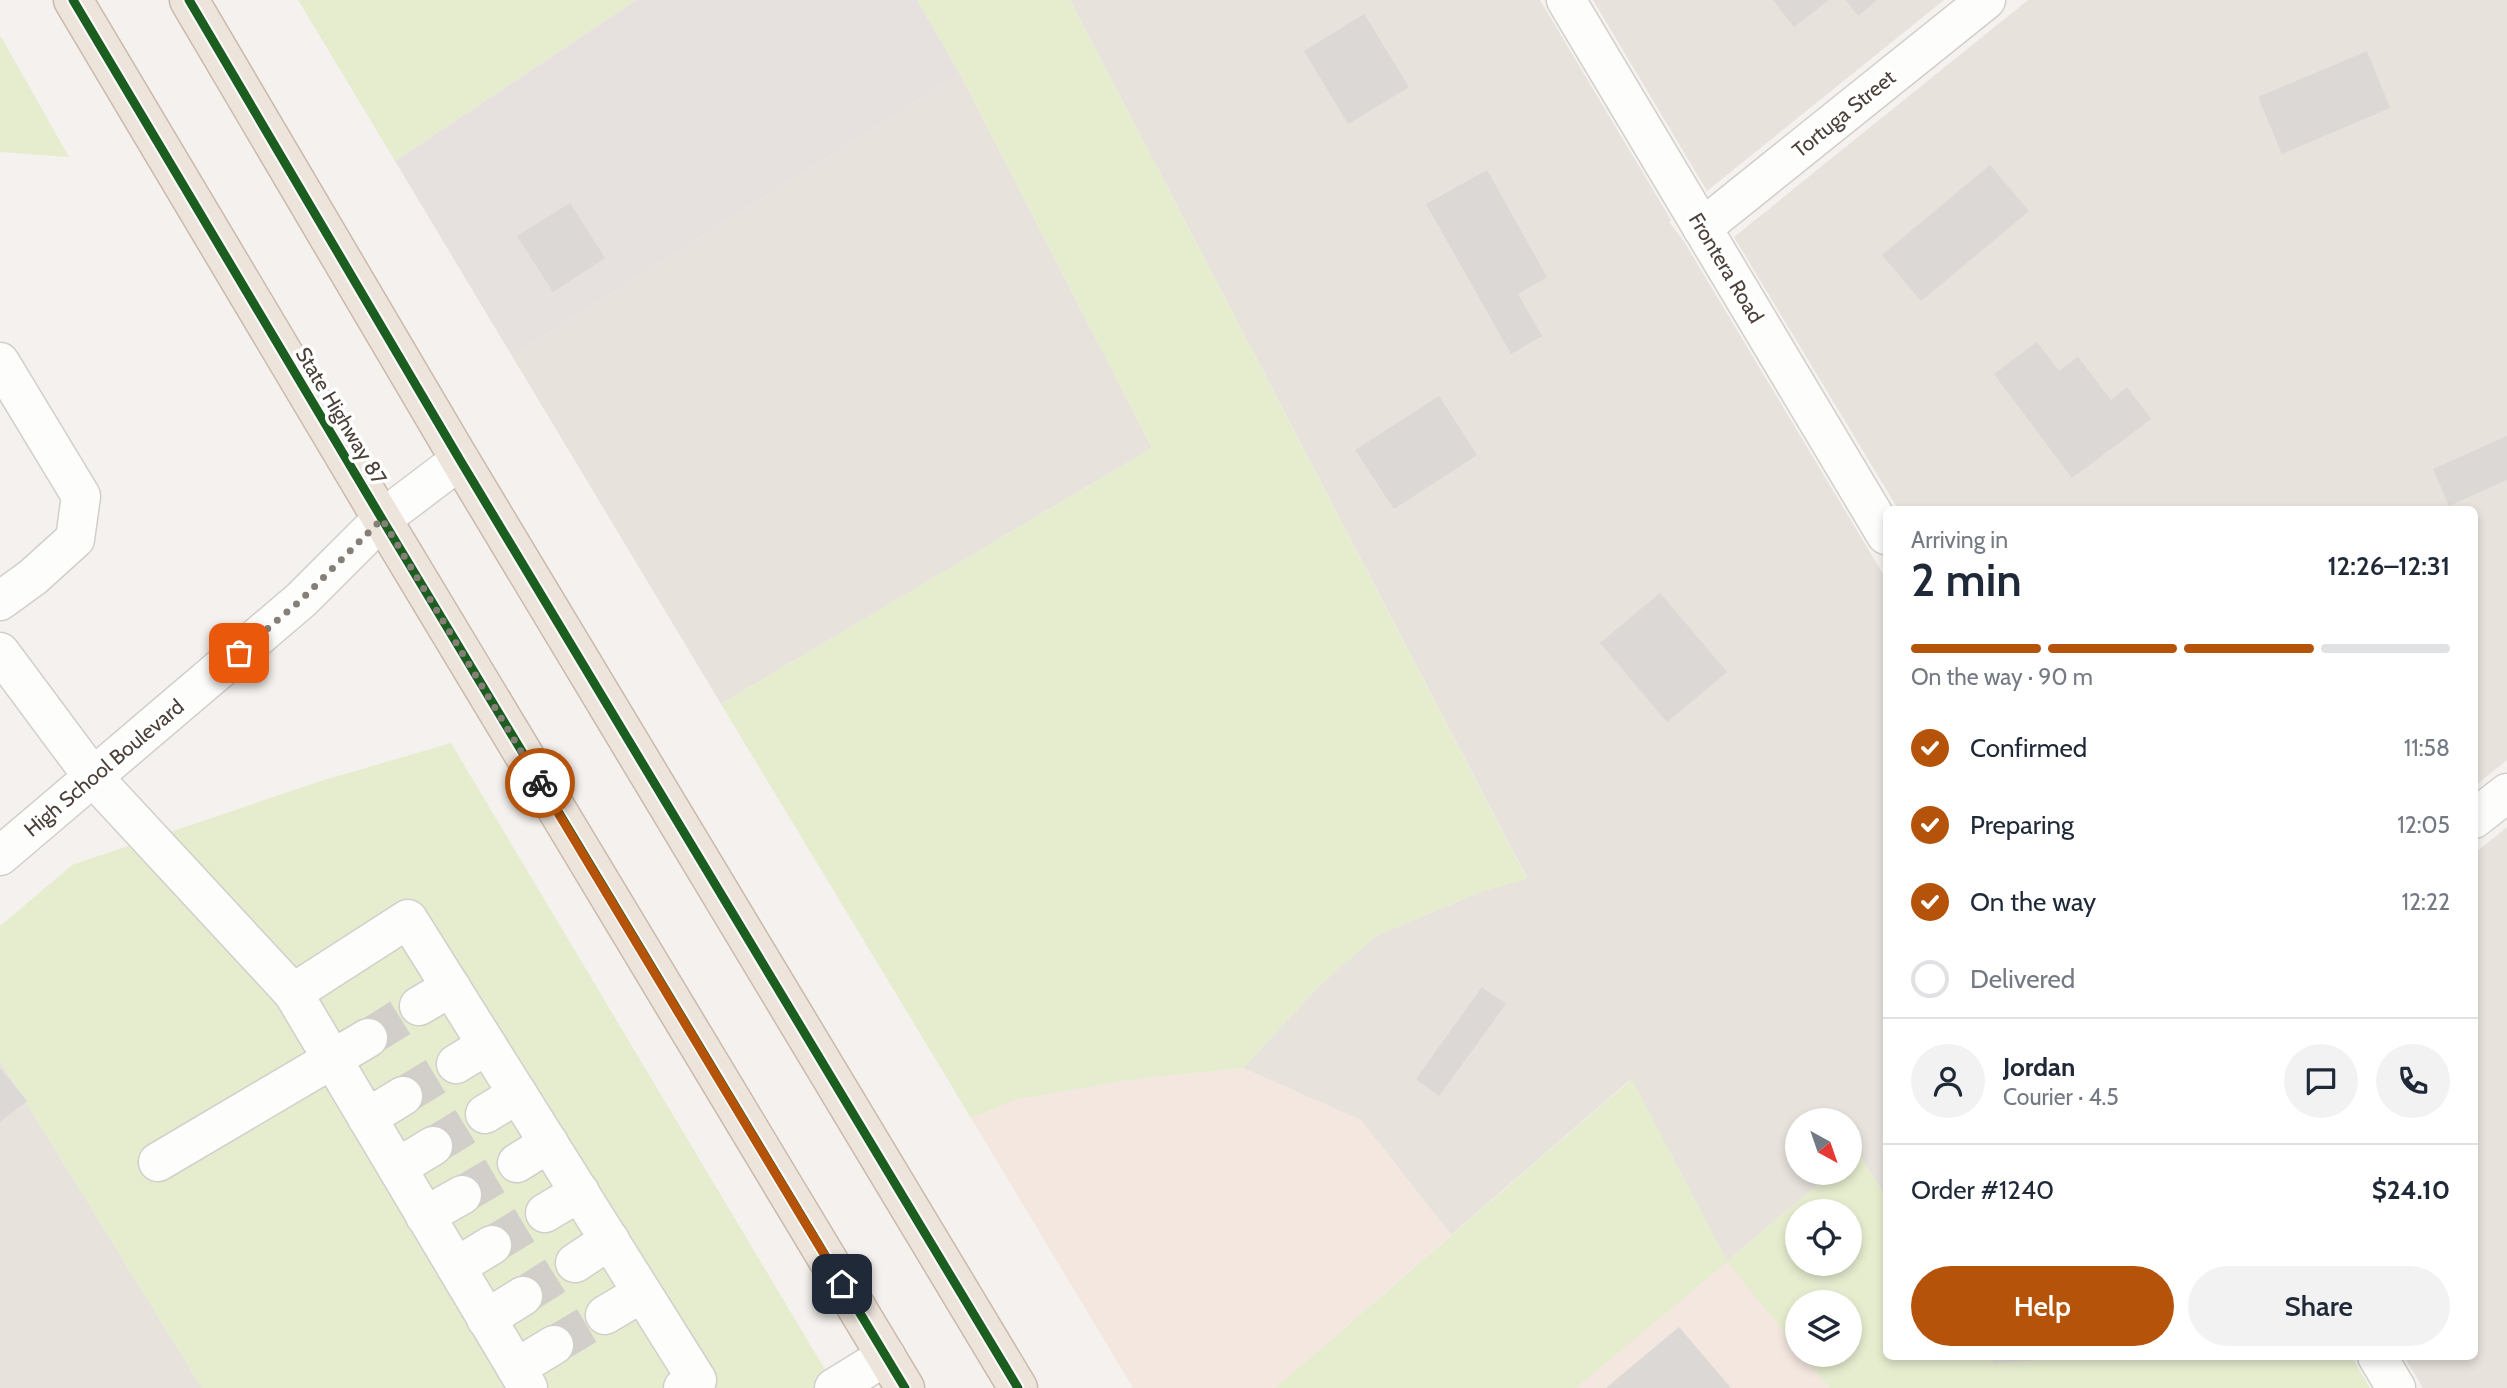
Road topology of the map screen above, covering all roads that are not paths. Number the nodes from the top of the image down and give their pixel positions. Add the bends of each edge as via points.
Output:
1 (73, 0) edge
2 (189, 0) edge
3 (1566, 0) edge
4 (1986, 0) edge
5 (1702, 228) junction
6 (0, 362) edge
7 (460, 460) junction
8 (382, 519) junction
9 (1883, 530) edge
10 (0, 601) edge
11 (0, 652) edge
12 (93, 777) junction
13 (2507, 793) edge
14 (2478, 817) edge
15 (0, 856) edge
16 (452, 987) junction
17 (293, 993) junction
18 (419, 1006) tunnel mouth
19 (368, 1038) tunnel mouth
20 (331, 1059) junction
21 (518, 1094) junction
22 (403, 1096) tunnel mouth
23 (485, 1114) tunnel mouth
24 (367, 1118) junction
25 (549, 1143) junction
26 (433, 1146) tunnel mouth
27 (158, 1162) dead end
28 (517, 1163) tunnel mouth
29 (397, 1168) junction
30 (580, 1192) junction
31 (462, 1195) tunnel mouth
32 (545, 1213) tunnel mouth
33 (425, 1216) junction
34 (610, 1240) junction
35 (492, 1245) tunnel mouth
36 (575, 1263) tunnel mouth
37 (456, 1267) junction
38 (642, 1293) junction
39 (523, 1296) tunnel mouth
40 (605, 1315) tunnel mouth
41 (486, 1319) junction
42 (554, 1345) tunnel mouth
43 (2380, 1360) edge
44 (895, 1372) edge
45 (522, 1378) edge
46 (683, 1388) edge
47 (834, 1388) edge
48 (1018, 1388) edge
49 (2396, 1388) edge

1 - 8 highway, State Highway 87
2 - 7 highway
3 - 5 street, Frontera Road
4 - 5 street, Tortuga Street
5 - 9 street, Frontera Road
6 - 10 street via 81,496 75,539
7 - 8 street, High School Boulevard
7 - 48 highway
8 - 12 street, High School Boulevard via 301,600
8 - 44 highway, State Highway 87
11 - 12 street
12 - 15 street, High School Boulevard
12 - 17 street
13 - 14 street
16 - 17 street via 408,919
16 - 18 street
16 - 21 street via 471,1054
17 - 20 street
19 - 20 street
20 - 24 street
20 - 27 street
21 - 23 street
21 - 25 street
22 - 24 street
24 - 29 street
25 - 28 street
25 - 30 street
26 - 29 street
29 - 33 street
30 - 32 street
30 - 34 street
31 - 33 street
33 - 37 street
34 - 36 street
34 - 38 street
35 - 37 street
37 - 41 street
38 - 40 street
38 - 46 street via 697,1380
39 - 41 street
41 - 45 street
42 - 45 street
43 - 49 street
44 - 47 street

